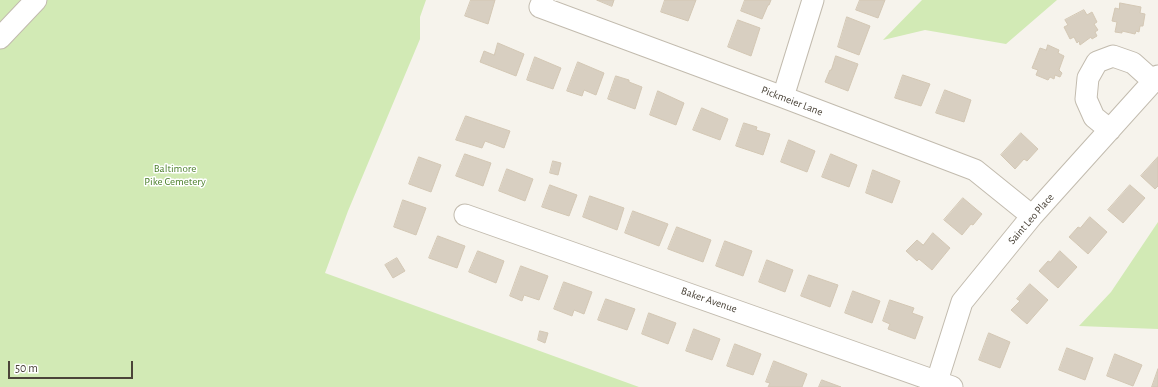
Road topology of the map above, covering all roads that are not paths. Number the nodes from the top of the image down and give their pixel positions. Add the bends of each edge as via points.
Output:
1 (36, 0) edge
2 (813, 0) edge
3 (542, 4) edge
4 (0, 38) edge
5 (1156, 78) edge
6 (783, 97) junction
7 (1110, 130) junction
8 (465, 215) dead end
9 (1032, 216) junction
10 (944, 384) edge

1 - 4 street
2 - 6 street
3 - 6 street, Pickmeier Lane
5 - 7 street, Saint Leo Place
5 - 7 street via 1133,63 1113,56 1097,62 1088,78 1086,100 1094,117
6 - 9 street, Pickmeier Lane via 975,170
7 - 9 street, Saint Leo Place
8 - 10 street, Baker Avenue
9 - 10 street, Saint Leo Place via 962,302

